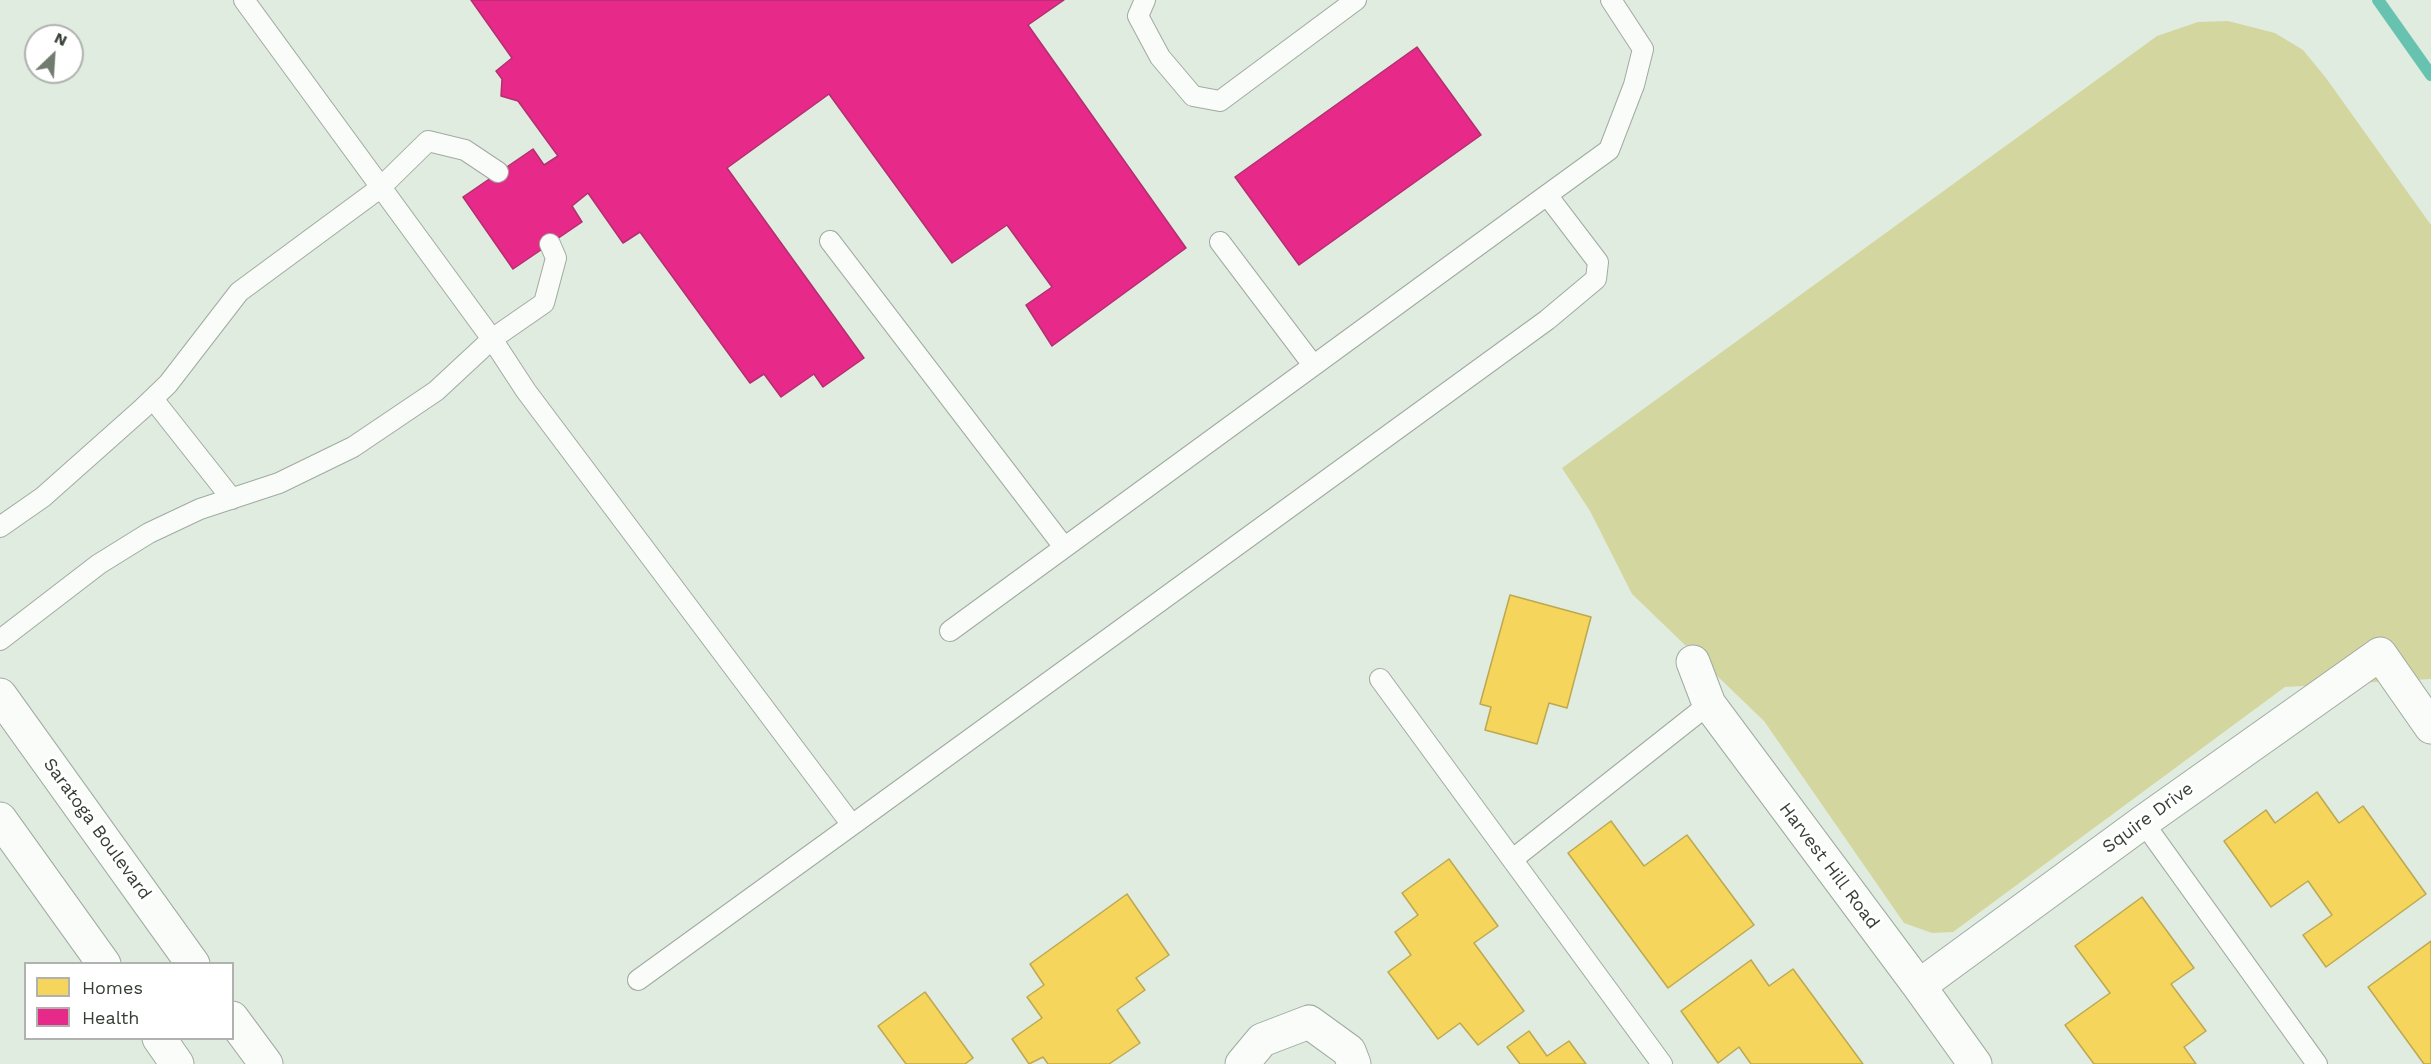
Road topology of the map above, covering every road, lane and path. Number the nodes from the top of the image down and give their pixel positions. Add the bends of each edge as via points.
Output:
1 (244, 0) edge
2 (1145, 0) edge
3 (1356, 0) edge
4 (1611, 0) edge
5 (498, 172) dead end
6 (380, 188) junction
7 (1547, 195) junction
8 (830, 241) dead end
9 (1220, 242) dead end
10 (550, 244) dead end
11 (492, 339) junction
12 (1313, 365) junction
13 (153, 399) junction
14 (232, 499) junction
15 (0, 527) edge
16 (1064, 547) junction
17 (950, 631) dead end
18 (0, 640) edge
19 (1693, 662) dead end
20 (1380, 679) dead end
21 (0, 695) edge
22 (1709, 704) junction
23 (2431, 727) edge
24 (0, 819) edge
25 (2143, 822) junction
26 (852, 825) junction
27 (1513, 859) junction
28 (104, 962) edge
29 (192, 962) edge
30 (638, 980) dead end
31 (1919, 986) junction
32 (234, 1021) edge
33 (160, 1040) edge
34 (177, 1064) edge
35 (266, 1064) edge
36 (1242, 1064) edge
37 (1354, 1064) edge
38 (1662, 1064) edge
39 (1975, 1064) edge
40 (2318, 1064) edge

1 - 6 lane
2 - 3 lane via 1138,16 1160,57 1193,96 1220,101
4 - 7 lane via 1643,49 1634,85 1609,150
5 - 6 lane via 465,150 428,141
6 - 11 lane
6 - 13 lane via 239,292
7 - 12 lane
7 - 26 lane via 1598,261 1596,279 1547,320
8 - 16 lane
9 - 12 lane
10 - 11 lane via 556,258 544,303
11 - 14 lane via 436,391 353,447 279,483
11 - 26 lane via 526,392
12 - 16 lane
13 - 14 lane
13 - 15 lane via 43,497
14 - 18 lane via 149,533 99,564
16 - 17 lane
19 - 22 street, Harvest Hill Road
20 - 27 lane
21 - 29 street, Saratoga Boulevard
22 - 27 lane
22 - 31 street, Harvest Hill Road
23 - 25 street, Squire Drive via 2380,654
24 - 28 street
25 - 31 street, Squire Drive
25 - 40 lane
26 - 30 lane
27 - 38 lane
31 - 39 street, Harvest Hill Road
32 - 35 street
33 - 34 street
36 - 37 street via 1262,1040 1309,1022 1349,1051

